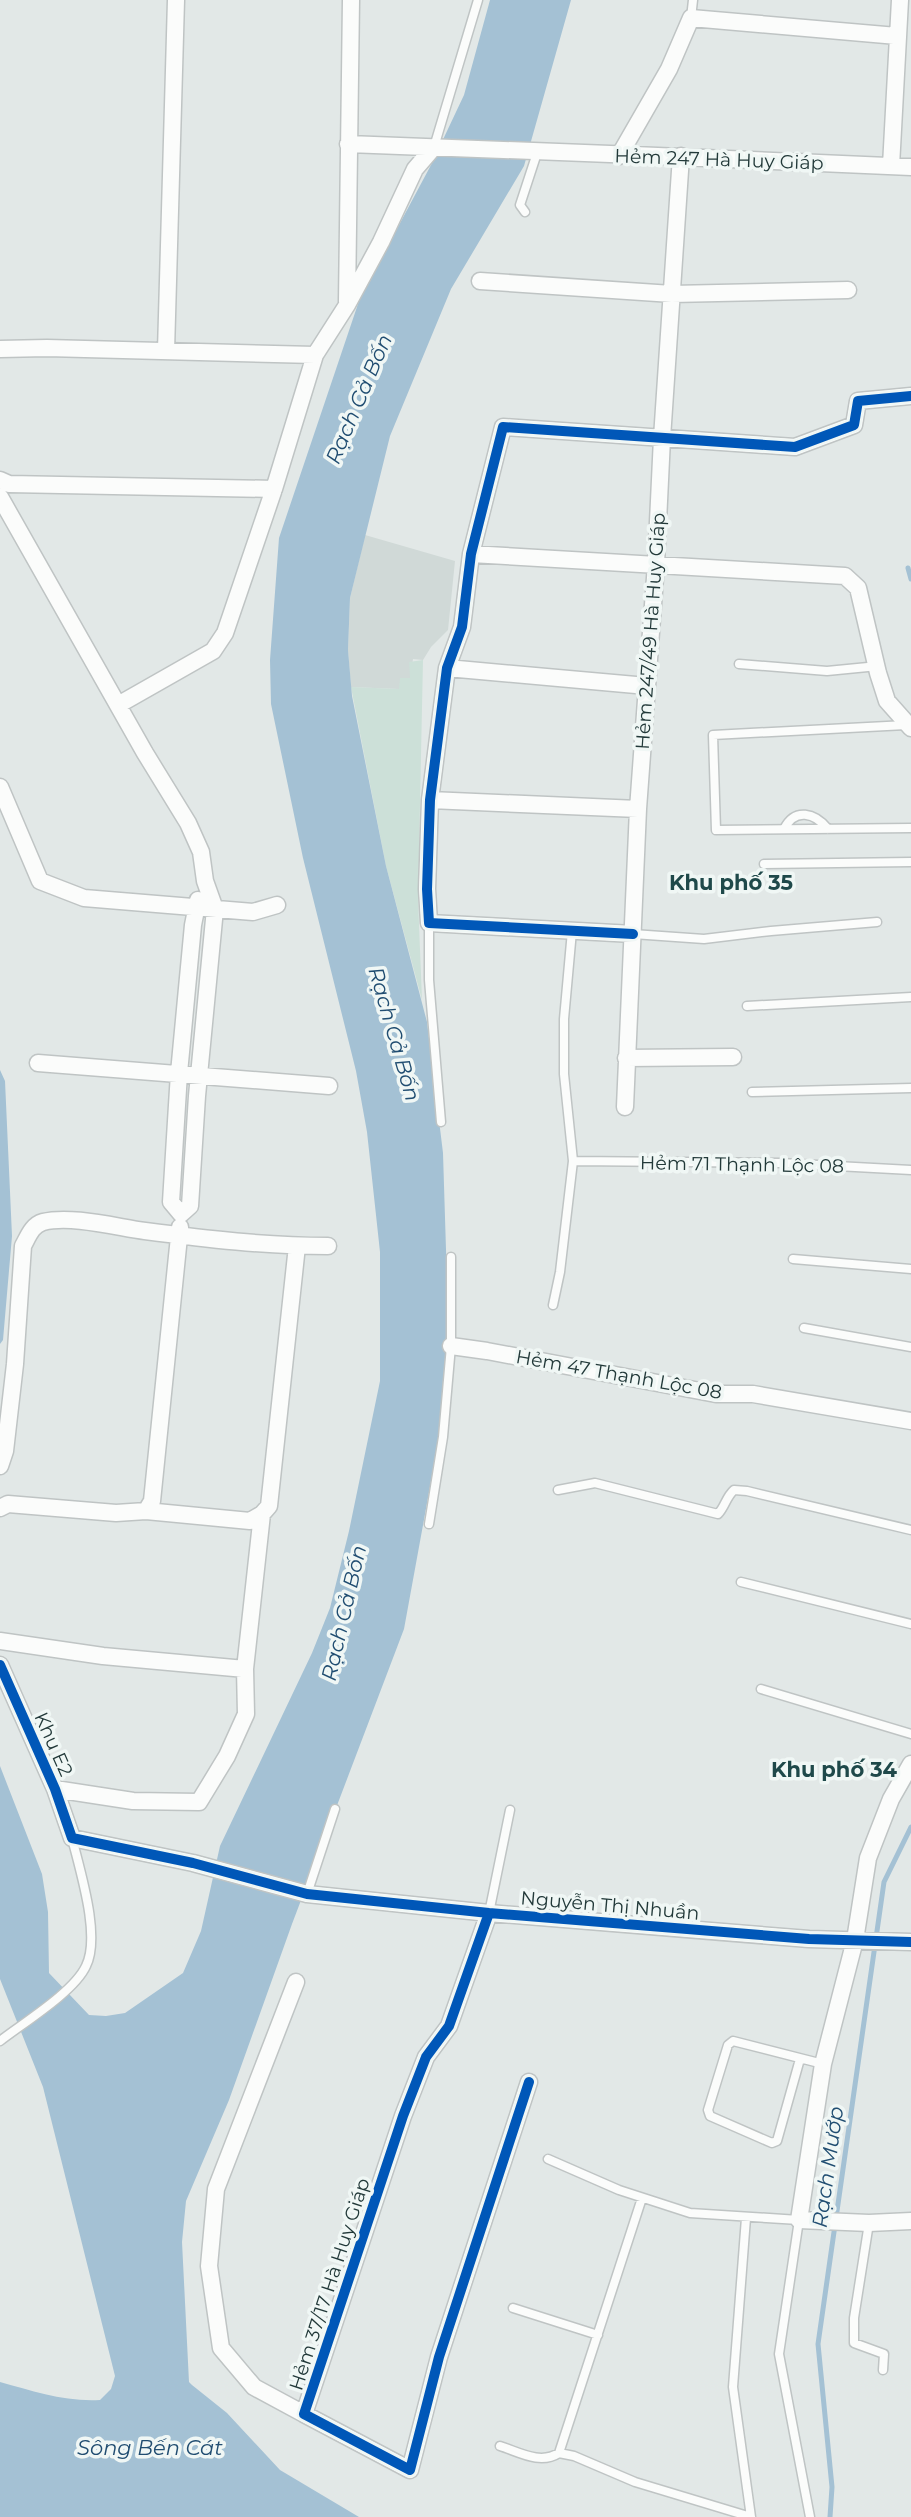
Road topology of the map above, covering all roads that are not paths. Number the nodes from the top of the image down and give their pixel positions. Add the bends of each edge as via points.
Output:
1 (176, 0) edge
2 (351, 0) edge
3 (478, 0) edge
4 (693, 0) edge
5 (900, 0) edge
6 (691, 18) junction
7 (897, 36) junction
8 (348, 144) junction
9 (434, 147) junction
10 (532, 150) junction
11 (619, 156) junction
12 (681, 156) junction
13 (891, 166) junction
14 (911, 167) edge
15 (525, 212) dead end
16 (480, 281) dead end
17 (848, 290) dead end
18 (672, 294) junction
19 (347, 305) junction
20 (0, 349) edge
21 (166, 351) junction
22 (316, 355) junction
23 (911, 396) edge
24 (662, 438) junction
25 (0, 480) edge
26 (274, 489) junction
27 (0, 497) edge
28 (471, 554) junction
29 (656, 564) junction
30 (739, 664) dead end
31 (878, 666) junction
32 (447, 668) junction
33 (647, 686) junction
34 (118, 705) junction
35 (910, 726) edge
36 (0, 787) edge
37 (430, 800) junction
38 (638, 809) junction
39 (911, 828) edge
40 (784, 829) junction
41 (828, 829) junction
42 (911, 862) edge
43 (764, 864) dead end
44 (205, 881) junction
45 (277, 905) dead end
46 (195, 907) junction
47 (215, 909) junction
48 (877, 922) dead end
49 (429, 923) junction
50 (572, 931) junction
51 (633, 934) junction
52 (911, 997) edge
53 (747, 1006) dead end
54 (626, 1058) junction
55 (733, 1058) dead end
56 (38, 1063) dead end
57 (179, 1073) junction
58 (199, 1075) junction
59 (329, 1086) dead end
60 (911, 1088) edge
61 (752, 1092) dead end
62 (625, 1107) dead end
63 (441, 1122) dead end
64 (573, 1161) junction
65 (911, 1170) edge
66 (181, 1214) junction
67 (179, 1235) junction
68 (297, 1246) junction
69 (328, 1246) dead end
70 (451, 1257) dead end
71 (793, 1259) dead end
72 (911, 1269) edge
73 (553, 1305) dead end
74 (804, 1328) dead end
75 (451, 1346) junction
76 (911, 1347) edge
77 (911, 1421) edge
78 (0, 1466) edge
79 (558, 1490) dead end
80 (0, 1508) edge
81 (146, 1511) junction
82 (262, 1514) junction
83 (429, 1524) dead end
84 (911, 1530) edge
85 (741, 1582) dead end
86 (911, 1624) edge
87 (0, 1641) edge
88 (0, 1665) edge
89 (245, 1668) junction
90 (761, 1689) dead end
91 (911, 1734) edge
92 (911, 1764) edge
93 (55, 1789) junction
94 (335, 1810) dead end
95 (510, 1810) dead end
96 (72, 1838) junction
97 (307, 1894) junction
98 (489, 1913) junction
99 (855, 1940) junction
100 (910, 1942) edge
101 (296, 1982) dead end
102 (0, 2041) edge
103 (800, 2059) junction
104 (823, 2064) junction
105 (529, 2082) dead end
106 (548, 2159) dead end
107 (642, 2198) junction
108 (746, 2218) junction
109 (799, 2220) junction
110 (911, 2221) edge
111 (869, 2223) junction
112 (513, 2308) dead end
113 (598, 2335) junction
114 (883, 2370) dead end
115 (304, 2414) junction
116 (500, 2446) dead end
117 (559, 2453) junction
118 (751, 2517) edge
119 (810, 2517) edge

1 - 21 street
2 - 8 street
3 - 9 lane
4 - 6 lane
5 - 7 street
6 - 7 street
6 - 11 street via 669,69
7 - 13 street
8 - 9 street, Hẻm 247 Hà Huy Giáp
8 - 19 street
9 - 10 street, Hẻm 247 Hà Huy Giáp
9 - 19 street via 415,169
10 - 11 street, Hẻm 247 Hà Huy Giáp
10 - 15 lane via 520,205
11 - 12 street, Hẻm 247 Hà Huy Giáp
12 - 13 street, Hẻm 247 Hà Huy Giáp
12 - 18 street, Hẻm 247/49 Hà Huy Giáp
13 - 14 street, Hẻm 247 Hà Huy Giáp
16 - 18 street
17 - 18 street
18 - 24 street, Hẻm 247/49 Hà Huy Giáp
19 - 22 street
20 - 21 street
21 - 22 street
22 - 26 street
23 - 24 street via 858,401 853,425 795,447
24 - 28 street via 503,427
24 - 29 street, Hẻm 247/49 Hà Huy Giáp
25 - 26 street via 9,484
26 - 34 street via 225,633 213,651
27 - 34 street
28 - 29 street
28 - 32 street via 463,627
29 - 31 street via 845,576 859,588
29 - 33 street, Hẻm 247/49 Hà Huy Giáp
30 - 31 lane via 827,671
31 - 35 street via 887,701
32 - 33 street
32 - 37 street
33 - 38 street, Hẻm 247/49 Hà Huy Giáp
34 - 44 street via 188,823 201,852
35 - 40 lane via 713,735 716,830
36 - 46 street via 40,881 84,898
37 - 38 street
37 - 49 street
38 - 51 street, Hẻm 247/49 Hà Huy Giáp
39 - 41 lane
40 - 41 lane
40 - 41 lane via 793,818 805,814 819,818
42 - 43 lane
44 - 46 street
44 - 47 street
45 - 47 street via 253,912
46 - 47 street
46 - 57 street
47 - 58 street
48 - 51 lane via 704,939
49 - 50 street
49 - 63 lane
50 - 51 street
50 - 64 lane via 564,1074
51 - 54 street, Hẻm 247/49 Hà Huy Giáp
52 - 53 lane
54 - 55 street
54 - 62 street, Hẻm 247/49 Hà Huy Giáp
56 - 57 street
57 - 58 street
57 - 66 street via 171,1202
58 - 59 street
58 - 66 street via 190,1206
60 - 61 lane
64 - 65 lane, Hẻm 71 Thạnh Lộc 08
64 - 73 lane
66 - 67 street
67 - 68 street
67 - 78 street via 67,1221 41,1222 30,1231 23,1246 15,1364
67 - 81 street via 152,1501
68 - 69 street
68 - 82 street via 269,1506
70 - 75 lane
71 - 72 lane
74 - 76 lane
75 - 77 street, Hẻm 47 Thạnh Lộc 08 via 716,1394 753,1394
75 - 83 lane
79 - 84 lane via 595,1483 718,1514 734,1490 747,1491
80 - 81 street via 8,1504 116,1513
81 - 82 street via 250,1521
82 - 89 street
85 - 86 lane
87 - 89 street via 103,1656
88 - 93 street, Khu E2
89 - 93 street via 246,1714 199,1802 133,1801
90 - 91 lane
92 - 99 street via 891,1798 868,1858
93 - 96 street, Khu E2
94 - 97 lane
95 - 98 lane
96 - 97 street, Nguyễn Thị Nhuần via 193,1863
96 - 102 lane via 92,1926 86,1966 67,1990
97 - 98 street, Nguyễn Thị Nhuần
98 - 99 street, Nguyễn Thị Nhuần
98 - 115 street, Hẻm 37/17 Hà Huy Giáp via 449,2026 426,2057 403,2116
99 - 100 street, Nguyễn Thị Nhuần
99 - 104 street
101 - 115 street via 216,2189 209,2266 221,2348 254,2387
103 - 103 lane via 733,2041 708,2113 775,2142
103 - 104 lane
104 - 109 street
105 - 115 street, Hẻm 37/17 Hà Huy Giáp via 439,2357 410,2470
106 - 107 lane
107 - 108 lane via 690,2213
107 - 113 lane
108 - 109 lane
108 - 118 lane via 733,2387
109 - 111 street
109 - 119 lane via 779,2354
110 - 111 street
111 - 114 lane via 853,2343 884,2354
112 - 113 lane
113 - 117 lane
116 - 117 lane via 542,2459
117 - 118 lane

